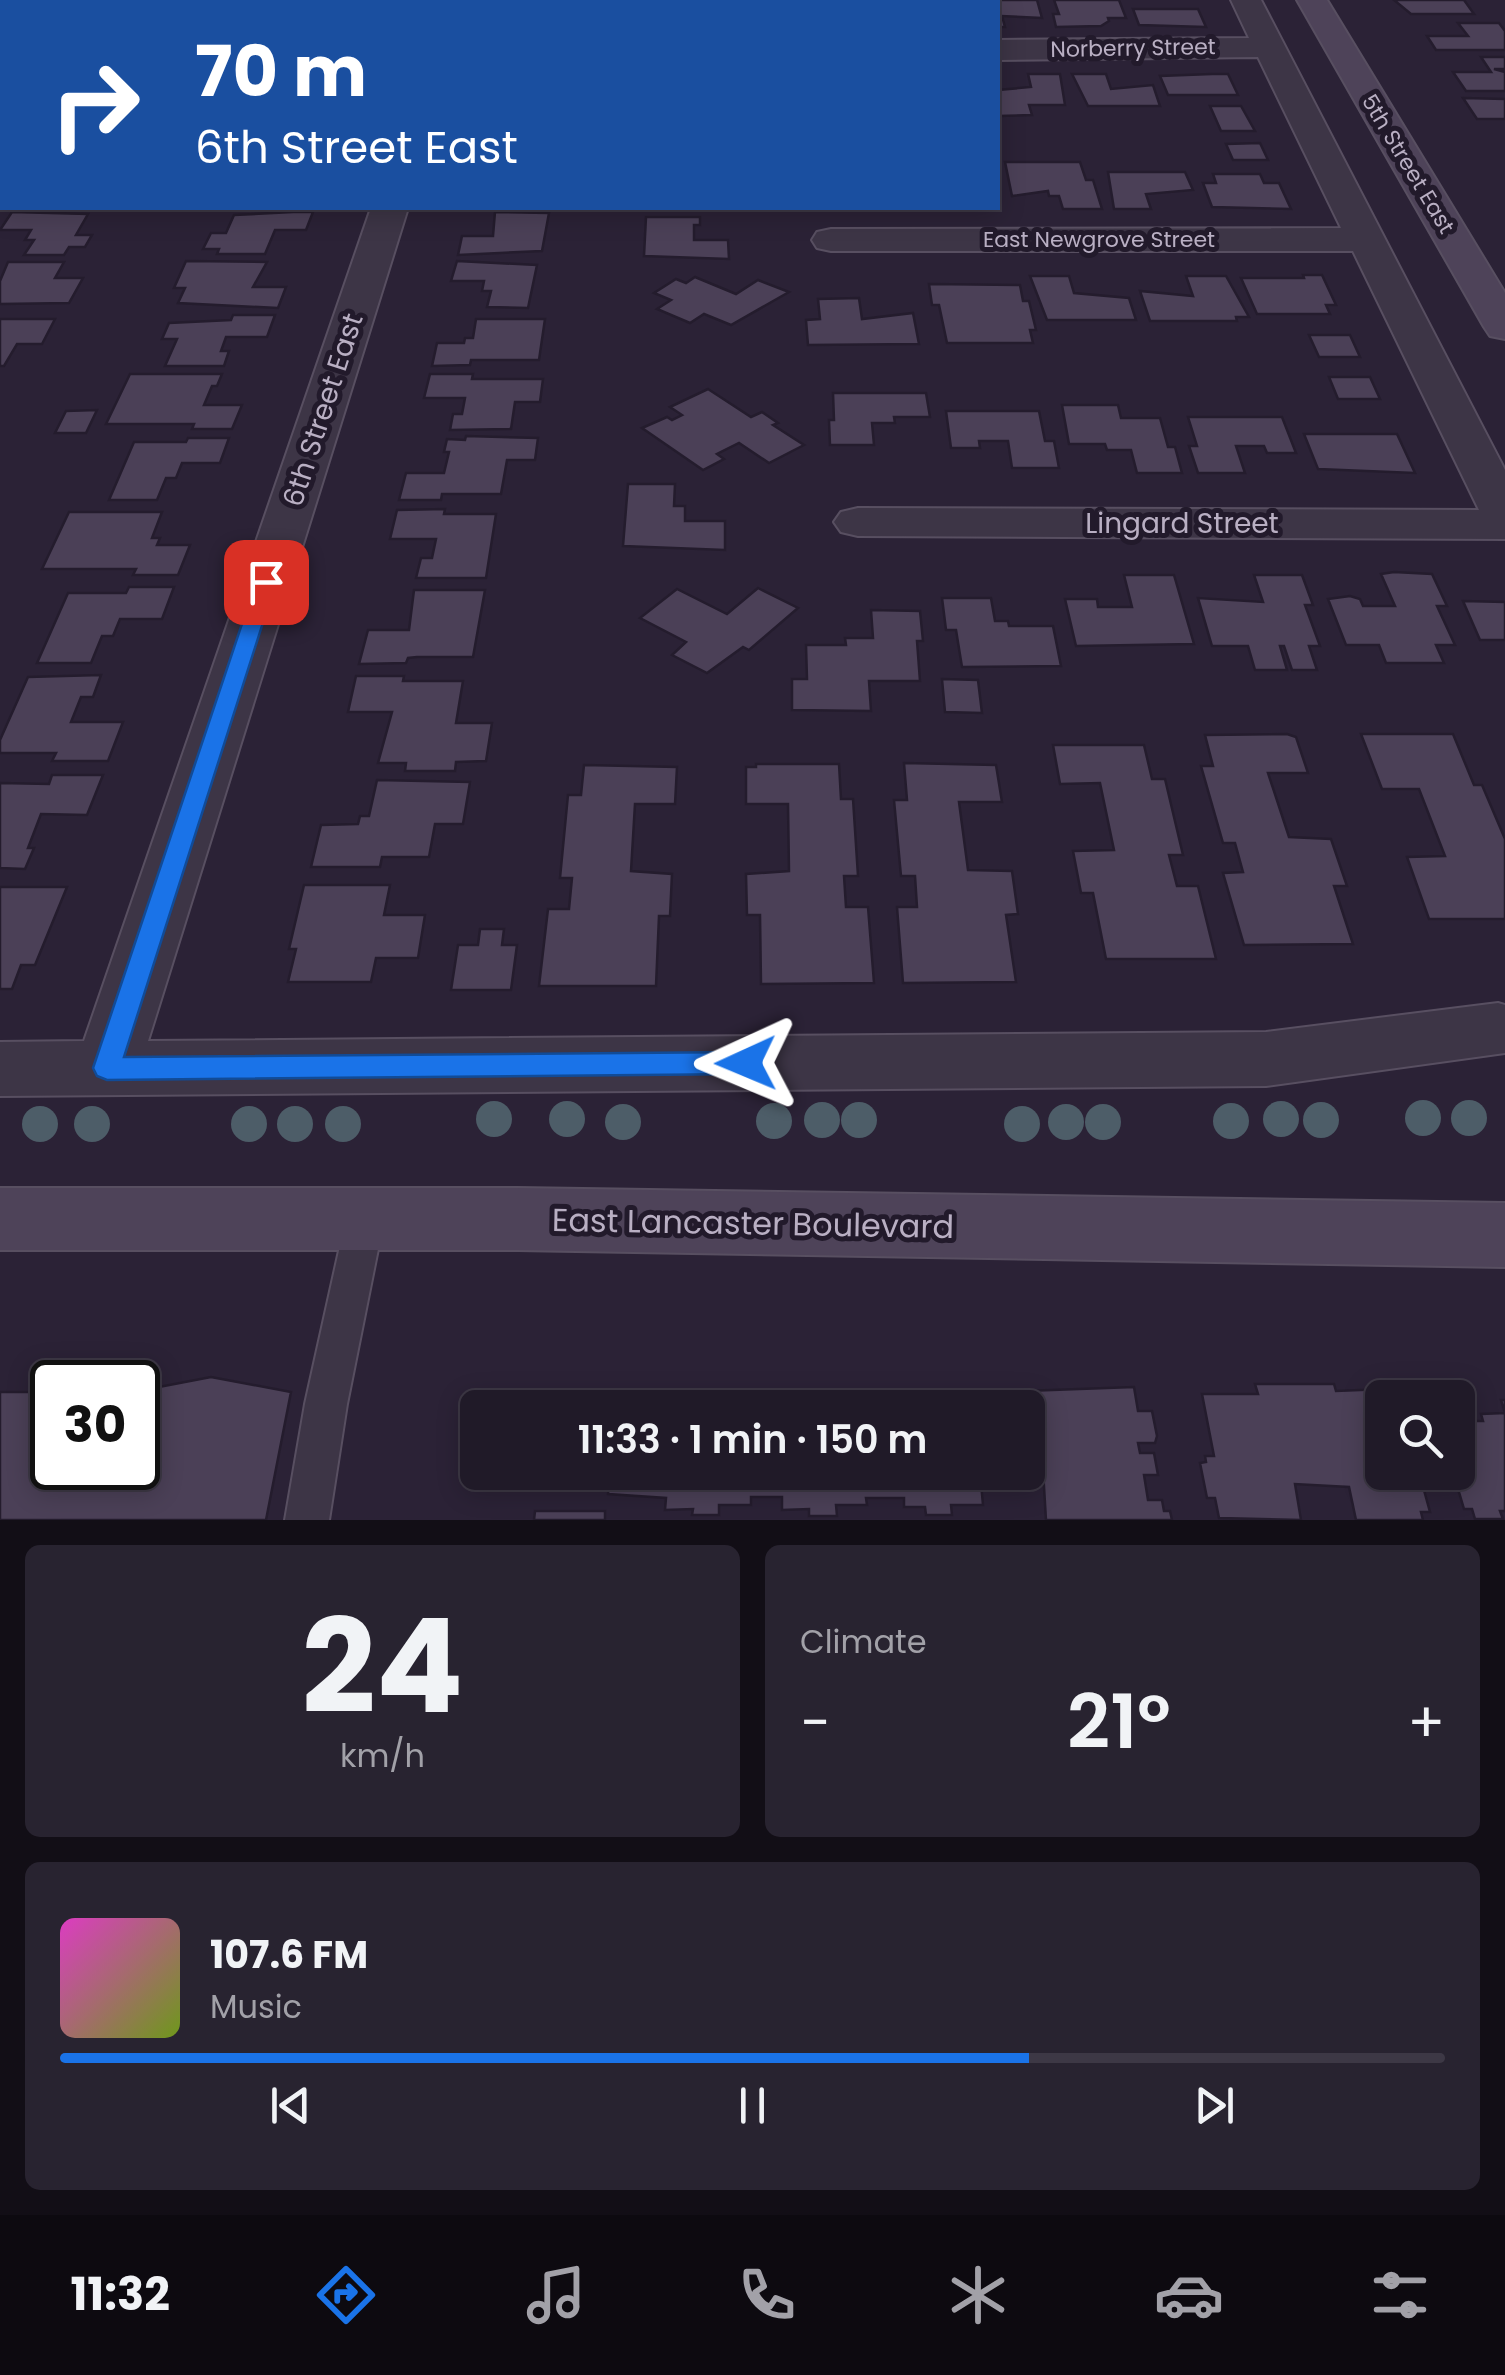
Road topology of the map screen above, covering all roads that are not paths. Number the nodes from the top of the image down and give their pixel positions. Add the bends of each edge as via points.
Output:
1 (1246, 0) edge
2 (1312, 0) edge
3 (1269, 47) junction
4 (1000, 50) edge
5 (388, 210) edge
6 (1366, 239) junction
7 (831, 240) dead end
8 (1505, 326) edge
9 (1505, 515) edge
10 (858, 522) dead end
11 (1505, 525) edge
12 (1498, 1028) dead end
13 (0, 1068) edge
14 (107, 1068) junction
15 (0, 1219) edge
16 (365, 1219) junction
17 (1505, 1235) edge
18 (307, 1520) edge

1 - 3 street
2 - 8 main road, 5th Street East
3 - 4 street, Norberry Street
3 - 6 street
5 - 14 street, 6th Street East
6 - 7 street, East Newgrove Street
6 - 9 street
10 - 11 street, Lingard Street
12 - 14 street via 1266,1059
13 - 14 street
15 - 16 main road, East Lancaster Boulevard
16 - 17 main road, East Lancaster Boulevard
16 - 18 lane

